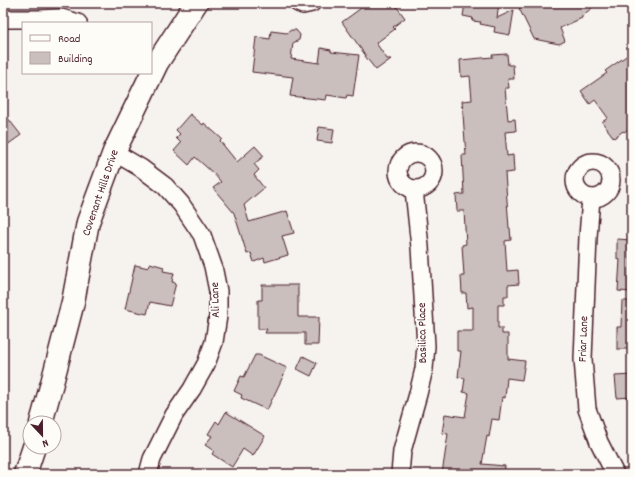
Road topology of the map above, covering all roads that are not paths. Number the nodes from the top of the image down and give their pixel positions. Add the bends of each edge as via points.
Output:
1 (196, 3) edge
2 (298, 3) edge
3 (312, 3) edge
4 (62, 10) edge
5 (3, 19) edge
6 (77, 22) edge
7 (154, 60) edge
8 (148, 74) edge
9 (114, 152) junction
10 (414, 190) dead end
11 (591, 198) dead end
12 (43, 415) edge
13 (31, 455) edge
14 (25, 474) edge
15 (148, 474) edge
16 (400, 474) edge
17 (615, 474) edge

1 - 7 street, Covenant Hills Drive
2 - 3 street
4 - 5 street via 38,19
4 - 6 street
8 - 9 street, Covenant Hills Drive
9 - 12 street, Covenant Hills Drive via 88,222 73,302
9 - 15 street, Ali Lane via 165,186 181,204 202,235 213,266 218,291 218,316 212,349 206,364 171,421 152,459
10 - 16 street, Basilica Place via 426,346 424,369 402,451
11 - 17 street, Friar Lane via 583,359 587,409 599,442
13 - 14 street

